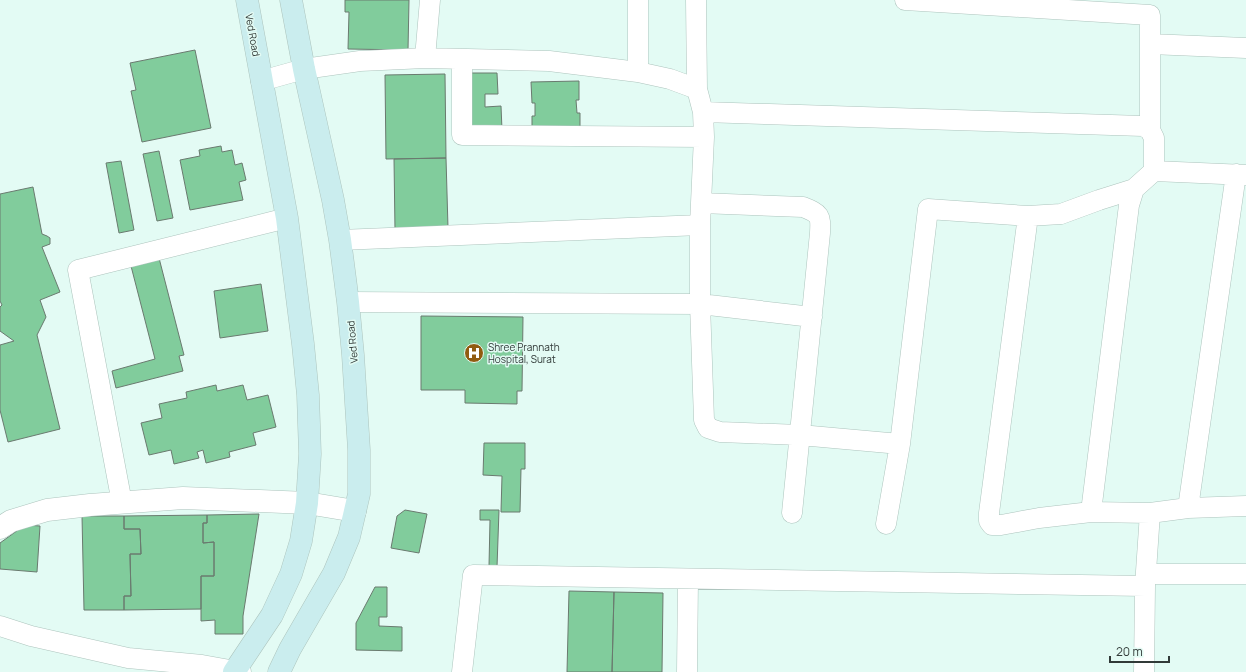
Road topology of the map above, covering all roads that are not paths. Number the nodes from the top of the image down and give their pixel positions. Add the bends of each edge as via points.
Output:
1 (247, 0) edge
2 (291, 0) edge
3 (430, 0) edge
4 (638, 0) edge
5 (696, 0) edge
6 (905, 0) edge
7 (1150, 44) junction
8 (1246, 48) edge
9 (424, 58) junction
10 (462, 59) junction
11 (304, 69) junction
12 (638, 72) junction
13 (261, 81) junction
14 (697, 89) junction
15 (703, 112) junction
16 (1150, 130) junction
17 (704, 137) junction
18 (1154, 171) junction
19 (1241, 174) edge
20 (1134, 189) junction
21 (701, 203) junction
22 (1028, 216) junction
23 (287, 218) junction
24 (700, 225) junction
25 (340, 240) junction
26 (348, 302) junction
27 (700, 304) junction
28 (812, 317) junction
29 (800, 435) junction
30 (900, 444) junction
31 (122, 503) junction
32 (307, 503) junction
33 (1246, 506) edge
34 (1188, 508) junction
35 (355, 511) junction
36 (1091, 512) junction
37 (792, 513) dead end
38 (1150, 513) junction
39 (886, 524) dead end
40 (0, 528) edge
41 (1246, 574) edge
42 (688, 579) junction
43 (1145, 580) junction
44 (0, 626) edge
45 (236, 671) edge
46 (279, 672) edge
47 (462, 672) edge
48 (687, 672) edge
49 (1144, 672) edge

1 - 13 main road, Ved Road
2 - 11 main road, Ved Road
3 - 9 street
4 - 12 street
5 - 14 street
6 - 7 street via 1150,15
7 - 8 street
7 - 16 street
9 - 10 street
9 - 11 street via 360,61
10 - 12 street via 549,61
10 - 17 street via 462,135
11 - 13 street
11 - 25 main road, Ved Road
12 - 14 street via 670,79
13 - 23 main road, Ved Road
14 - 15 street
15 - 16 street via 1143,126
15 - 17 street
16 - 18 street via 1154,138
17 - 21 street
18 - 19 street
18 - 20 street
19 - 34 street
20 - 22 street via 1062,214
20 - 36 street
21 - 24 street
21 - 28 street via 804,207 815,212 821,219
22 - 30 street via 928,209
22 - 36 street via 989,521 992,525 1001,525
23 - 31 street via 78,270
23 - 32 main road, Ved Road via 308,395 310,454
24 - 25 street
24 - 27 street
25 - 26 main road, Ved Road
26 - 27 street
26 - 35 main road, Ved Road via 359,450 359,494
27 - 28 street
27 - 29 street via 704,420 708,428 720,432
28 - 29 street
29 - 30 street
29 - 37 street
30 - 39 street
31 - 32 street via 183,498
31 - 40 street via 47,510 11,521
32 - 35 street
32 - 45 main road, Ved Road via 301,541 291,574 272,615
33 - 34 street
34 - 38 street
35 - 46 main road, Ved Road via 349,537 334,573
36 - 38 street
38 - 43 street
41 - 43 street
42 - 43 street
42 - 47 street via 472,576
42 - 48 street
43 - 49 street
44 - 45 street via 31,636 128,658

